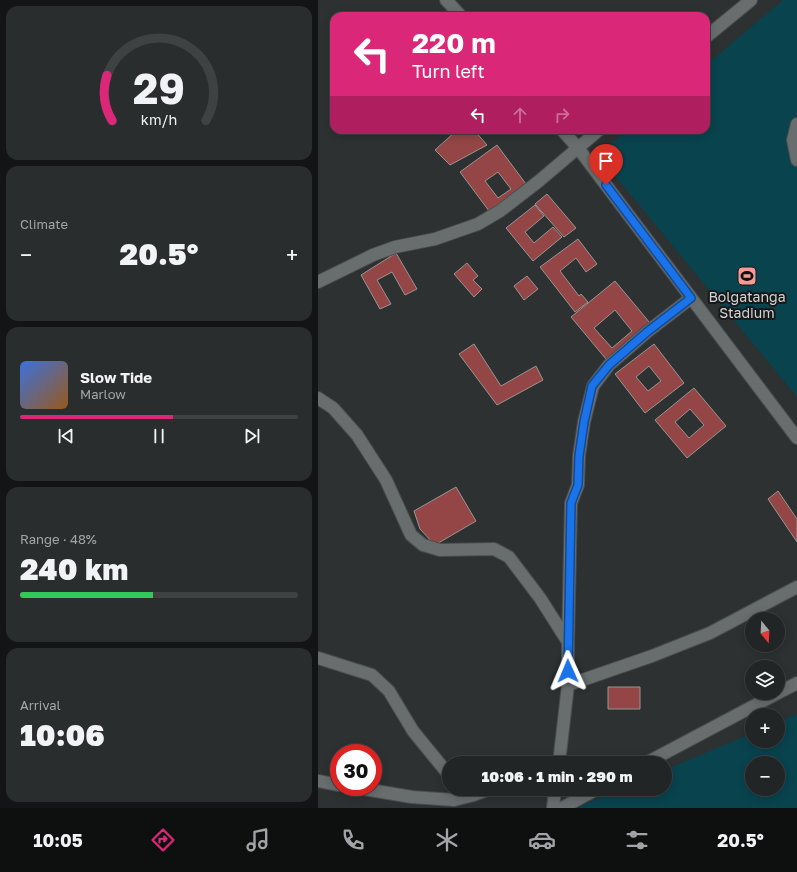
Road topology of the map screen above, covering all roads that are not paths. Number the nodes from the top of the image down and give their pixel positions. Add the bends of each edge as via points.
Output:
1 (446, 0) edge
2 (751, 0) edge
3 (457, 12) edge
4 (710, 34) edge
5 (797, 124) edge
6 (566, 134) edge
7 (594, 134) edge
8 (578, 148) junction
9 (797, 160) edge
10 (318, 282) edge
11 (691, 298) junction
12 (318, 398) edge
13 (797, 438) edge
14 (797, 587) edge
15 (568, 642) junction
16 (318, 658) edge
17 (797, 683) edge
18 (568, 685) junction
19 (785, 689) edge
20 (765, 700) edge
21 (560, 756) edge
22 (659, 756) edge
23 (442, 766) edge
24 (318, 781) edge
25 (330, 783) edge
26 (382, 792) edge
27 (470, 796) edge
28 (555, 796) edge
29 (584, 796) edge
30 (553, 808) edge
31 (562, 808) edge

1 - 3 street
2 - 4 street
5 - 9 street via 793,140
6 - 8 street
7 - 8 street
8 - 10 street via 500,211 478,224 373,255
8 - 11 street
11 - 13 street
11 - 15 street via 609,365 592,386 579,456 578,485 571,503
12 - 15 street via 333,408 357,435 386,480 411,534 423,545 440,550 494,549 509,557 540,598
14 - 18 street via 710,633
15 - 18 street
16 - 23 street via 372,675 389,691 413,731
17 - 19 street
18 - 21 street
20 - 22 street
24 - 25 street
26 - 27 street via 454,800
28 - 30 street
29 - 31 street

